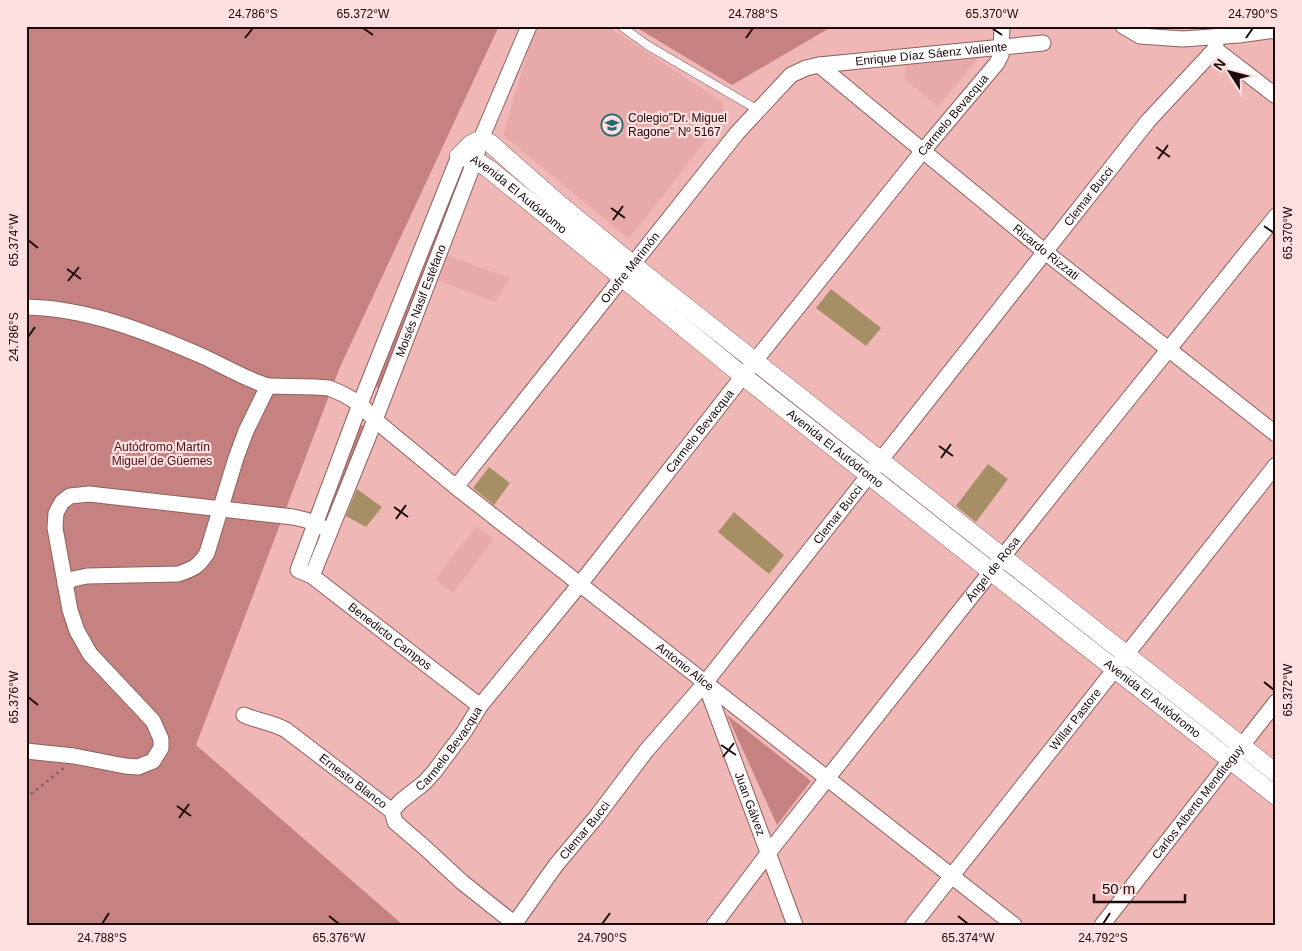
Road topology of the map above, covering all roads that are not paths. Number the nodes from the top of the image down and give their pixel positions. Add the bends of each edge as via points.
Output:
1 (529, 26) edge
2 (621, 26) edge
3 (1002, 26) edge
4 (1123, 26) edge
5 (1276, 30) edge
6 (1043, 43) dead end
7 (1216, 43) junction
8 (1002, 47) junction
9 (819, 65) junction
10 (1276, 96) edge
11 (758, 110) junction
12 (481, 140) junction
13 (922, 152) junction
14 (467, 158) junction
15 (1276, 216) edge
16 (1044, 251) junction
17 (627, 271) junction
18 (26, 307) edge
19 (1167, 350) junction
20 (754, 362) junction
21 (743, 376) junction
22 (268, 386) junction
23 (360, 404) junction
24 (375, 420) junction
25 (1276, 434) edge
26 (880, 461) junction
27 (1276, 465) edge
28 (869, 475) junction
29 (456, 487) junction
30 (221, 507) junction
31 (315, 525) junction
32 (330, 531) junction
33 (1003, 557) junction
34 (298, 570) joint
35 (991, 572) junction
36 (312, 576) junction
37 (65, 584) junction
38 (580, 584) junction
39 (1126, 653) junction
40 (1116, 668) junction
41 (705, 683) junction
42 (1276, 702) edge
43 (480, 706) junction
44 (244, 715) dead end
45 (1241, 746) junction
46 (26, 751) edge
47 (1230, 760) junction
48 (1276, 773) edge
49 (829, 778) junction
50 (1276, 796) edge
51 (392, 811) junction
52 (769, 852) junction
53 (952, 877) junction
54 (516, 924) edge
55 (714, 925) edge
56 (794, 925) edge
57 (913, 925) edge
58 (1014, 925) edge
59 (1102, 925) edge

1 - 12 street
2 - 11 lane via 647,45
3 - 8 street
4 - 7 street via 1140,36
5 - 7 street
6 - 8 street, Enrique Díaz Sáenz Valiente
7 - 10 street
7 - 16 street, Clemar Bucci via 1148,121
8 - 9 street, Enrique Díaz Sáenz Valiente
8 - 13 street, Carmelo Bevacqua via 997,63
9 - 11 street, Onofre Marimón via 791,75
9 - 13 street, Ricardo Rizzati
11 - 17 street, Onofre Marimón
12 - 14 street, Avenida El Autódromo via 471,144
12 - 17 street, Avenida El Autódromo via 490,143 558,203
13 - 16 street, Ricardo Rizzati
13 - 20 street, Carmelo Bevacqua
14 - 17 street, Avenida El Autódromo via 489,169
14 - 23 street, Moisés Nasif Estéfano
14 - 24 street, Moisés Nasif Estéfano
15 - 19 street, Ángel de Rosa
16 - 19 street, Ricardo Rizzati
16 - 26 street, Clemar Bucci
17 - 20 street, Avenida El Autódromo
17 - 21 street, Avenida El Autódromo
17 - 29 street, Onofre Marimón
18 - 22 street, Antonio Alice via 108,320 167,341
19 - 25 street, Ricardo Rizzati
19 - 33 street, Ángel de Rosa
20 - 21 street, Carmelo Bevacqua
20 - 26 street, Avenida El Autódromo
21 - 28 street, Avenida El Autódromo
21 - 38 street, Carmelo Bevacqua
22 - 23 street, Antonio Alice via 329,388
22 - 30 street via 246,431
23 - 24 street, Antonio Alice
23 - 31 street, Moisés Nasif Estéfano
24 - 29 street, Antonio Alice
24 - 32 street, Moisés Nasif Estéfano
26 - 28 street, Clemar Bucci
26 - 33 street, Avenida El Autódromo
27 - 39 street, Willar Pastore
28 - 35 street, Avenida El Autódromo
28 - 41 street, Clemar Bucci
29 - 38 street, Antonio Alice
30 - 31 street via 293,517
30 - 37 street via 207,553 200,564 190,570 168,575 87,576
30 - 37 street via 88,494 70,496 56,513 55,528
31 - 32 street
31 - 34 street, Moisés Nasif Estéfano
32 - 36 street, Moisés Nasif Estéfano
33 - 35 street, Ángel de Rosa
33 - 39 street, Avenida El Autódromo
34 - 36 street, Benedicto Campos
35 - 40 street, Avenida El Autódromo
35 - 49 street, Ángel de Rosa
36 - 43 street, Benedicto Campos
37 - 46 street via 70,610 82,642 148,715 161,738 161,748 153,761 138,767
38 - 41 street, Antonio Alice
38 - 43 street, Carmelo Bevacqua
39 - 40 street, Willar Pastore
39 - 45 street, Avenida El Autódromo
40 - 47 street, Avenida El Autódromo
40 - 53 street, Willar Pastore
41 - 49 street, Antonio Alice
41 - 52 street, Juan Gálvez
41 - 54 street, Clemar Bucci via 646,751 556,865
42 - 45 street, Carlos Alberto Menditeguy
43 - 51 street, Carmelo Bevacqua via 434,772
44 - 51 street, Ernesto Blanco via 286,730
45 - 47 street, Carlos Alberto Menditeguy
45 - 48 street, Avenida El Autódromo
47 - 50 street, Avenida El Autódromo
47 - 59 street, Carlos Alberto Menditeguy
49 - 52 street, Ángel de Rosa
49 - 53 street, Antonio Alice
51 - 54 street, Ernesto Blanco via 394,822
52 - 55 street, Ángel de Rosa
52 - 56 street, Juan Gálvez
53 - 57 street, Willar Pastore
53 - 58 street, Antonio Alice

